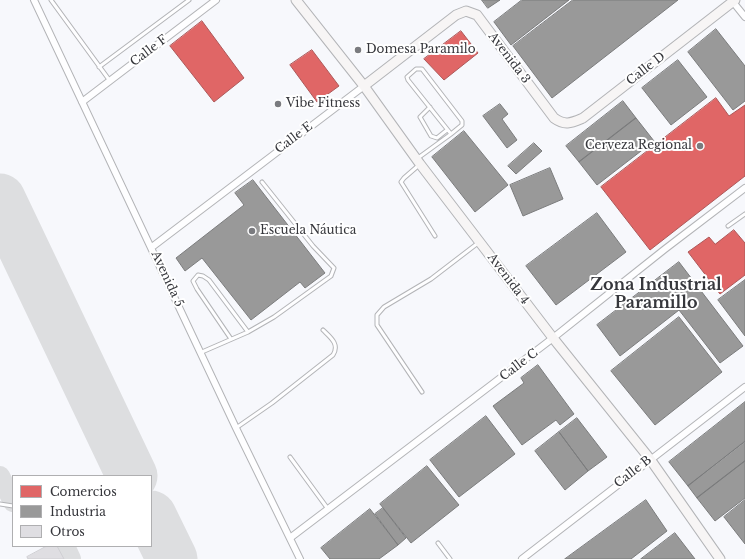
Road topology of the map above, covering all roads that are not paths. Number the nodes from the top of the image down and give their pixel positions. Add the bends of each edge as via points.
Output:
1 (34, 0) edge
2 (52, 0) edge
3 (188, 0) edge
4 (216, 0) edge
5 (296, 0) edge
6 (734, 1) edge
7 (456, 15) joint
8 (745, 16) edge
9 (100, 67) junction
10 (110, 81) junction
11 (364, 86) junction
12 (82, 102) junction
13 (430, 107) junction
14 (554, 118) joint
15 (447, 130) junction
16 (451, 134) junction
17 (418, 162) junction
18 (262, 182) dead end
19 (745, 188) edge
20 (745, 214) edge
21 (728, 226) dead end
22 (435, 236) dead end
23 (480, 242) junction
24 (152, 247) junction
25 (322, 330) dead end
26 (248, 332) junction
27 (553, 338) junction
28 (231, 339) junction
29 (202, 352) junction
30 (745, 387) edge
31 (422, 392) dead end
32 (236, 428) junction
33 (290, 457) dead end
34 (650, 459) junction
35 (0, 504) edge
36 (12, 506) edge
37 (328, 509) junction
38 (290, 538) junction
39 (438, 543) dead end
40 (300, 559) edge
41 (450, 559) edge
42 (522, 559) edge
43 (720, 559) edge

1 - 12 street, Avenida 5
2 - 9 lane
3 - 9 lane
4 - 10 street, Calle F
5 - 11 main road, Avenida 4
6 - 8 street
6 - 14 main road, Calle D via 583,118 568,124
7 - 11 main road, Calle E
7 - 14 main road, Avenida 3 via 466,11 477,15
9 - 10 lane
10 - 12 street, Calle F
11 - 17 main road, Avenida 4
11 - 24 street, Calle E
12 - 24 street, Avenida 5
13 - 15 lane
13 - 15 lane via 420,117 431,136 437,138
13 - 16 lane via 407,77 416,69 422,70 462,121 462,125
15 - 16 lane
16 - 17 lane
17 - 22 lane via 401,182
17 - 23 main road, Avenida 4
18 - 26 lane via 334,268 331,276 274,317
19 - 27 street, Calle C
20 - 21 lane
23 - 27 main road, Avenida 4
23 - 31 lane via 431,279 384,307 377,315 377,324
24 - 29 street, Avenida 5
25 - 32 lane via 335,343 336,351 333,355
26 - 28 lane
26 - 28 lane via 209,280 198,275 193,281 197,289
27 - 34 main road, Avenida 4
27 - 37 street, Calle C
28 - 29 lane
29 - 32 street, Avenida 5
30 - 34 street, Calle B
32 - 38 street, Avenida 5
33 - 37 lane
34 - 42 street, Calle B
34 - 43 main road, Avenida 4
35 - 36 lane
37 - 38 street, Calle C
38 - 40 street, Avenida 5
39 - 41 lane

